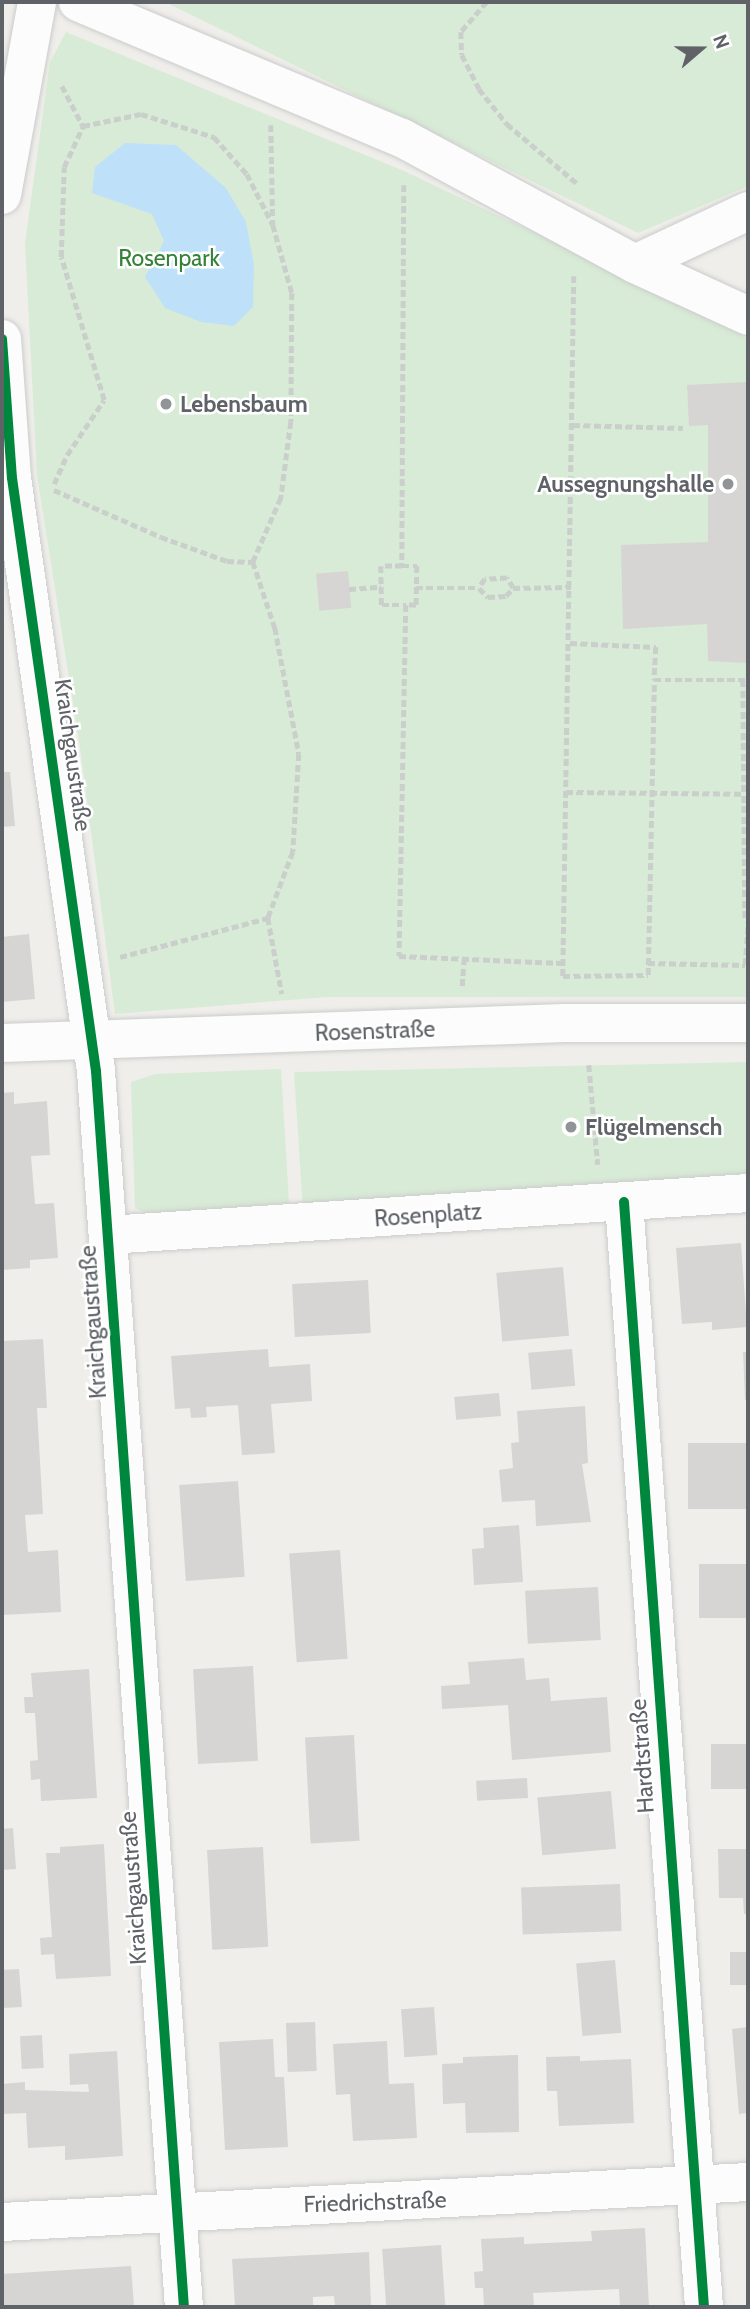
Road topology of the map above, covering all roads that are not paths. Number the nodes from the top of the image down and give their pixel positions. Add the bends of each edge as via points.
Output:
1 (37, 2) edge
2 (78, 2) edge
3 (2, 195) edge
4 (748, 211) edge
5 (635, 264) junction
6 (748, 316) edge
7 (2, 339) edge
8 (7, 479) edge
9 (748, 1023) edge
10 (91, 1037) junction
11 (2, 1043) edge
12 (748, 1193) edge
13 (613, 1203) junction
14 (108, 1235) junction
15 (748, 2182) edge
16 (694, 2188) junction
17 (178, 2210) junction
18 (2, 2222) edge
19 (184, 2307) edge
20 (704, 2307) edge

1 - 3 street
2 - 5 street via 402,138
4 - 5 street
5 - 6 street
7 - 8 street, Kraichgaustraße
8 - 10 street, Kraichgaustraße
9 - 10 street, Rosenstraße via 565,1023
10 - 11 street, Rosenstraße
10 - 14 street, Kraichgaustraße
12 - 13 street, Rosenplatz
13 - 14 street, Rosenplatz
13 - 16 street, Hardtstraße
14 - 17 street, Kraichgaustraße
15 - 16 street, Friedrichstraße
16 - 17 street, Friedrichstraße
16 - 20 street, Hardtstraße
17 - 18 street, Friedrichstraße
17 - 19 street, Kraichgaustraße

